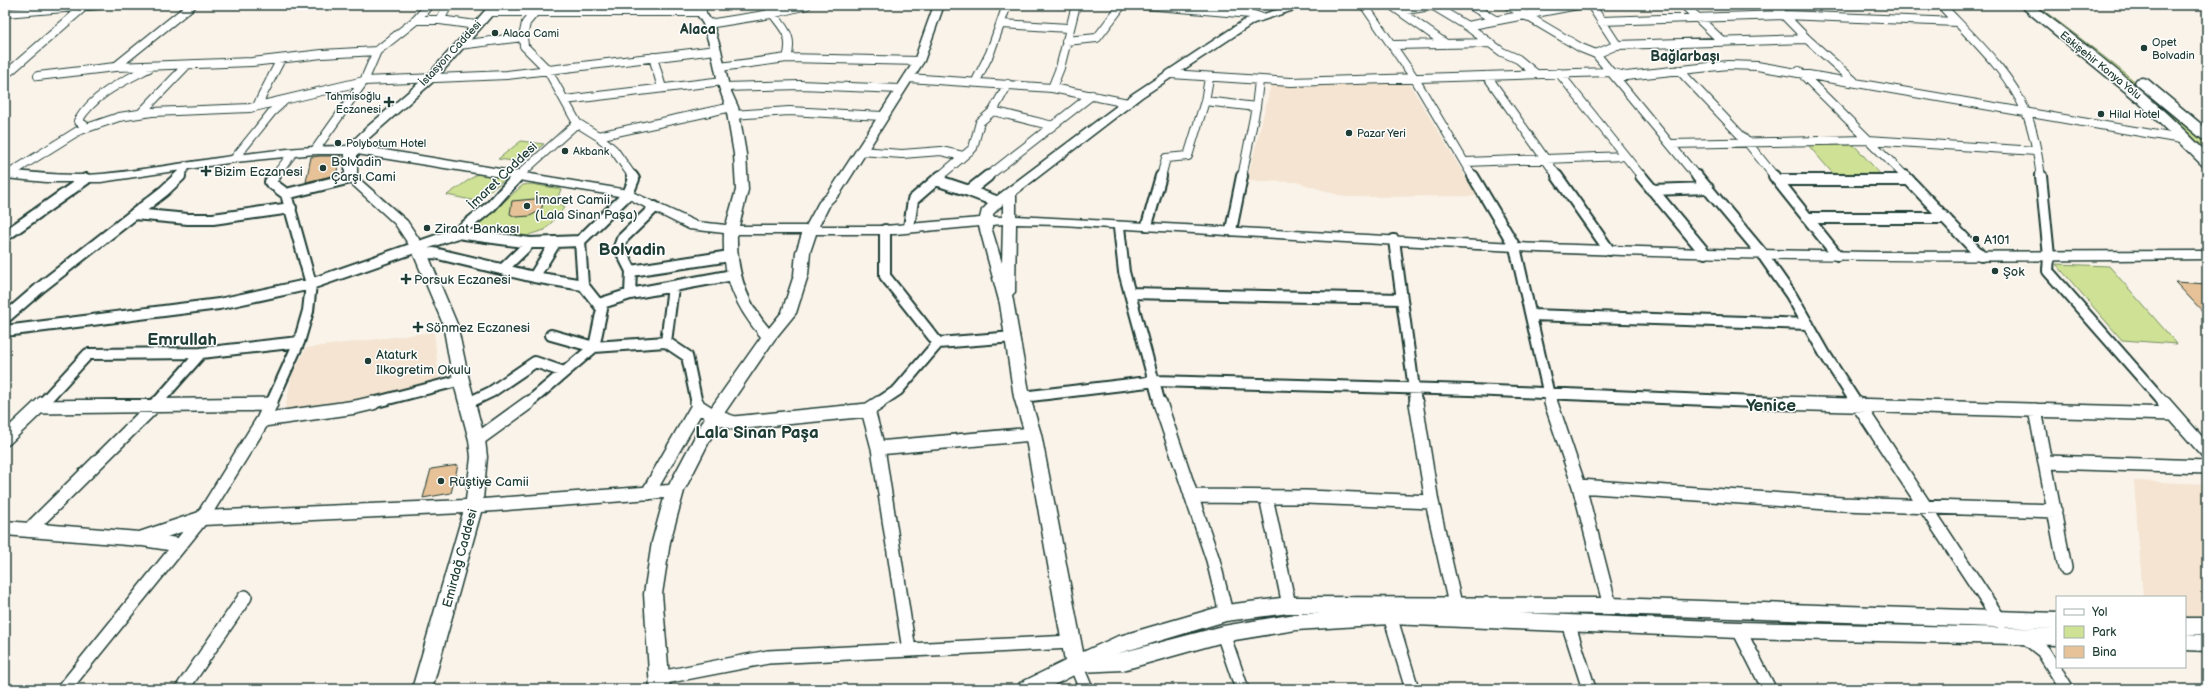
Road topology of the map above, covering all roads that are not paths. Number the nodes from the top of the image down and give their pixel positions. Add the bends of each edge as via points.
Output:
1 (100, 5) edge
2 (192, 5) edge
3 (429, 5) edge
4 (448, 5) edge
5 (767, 5) edge
6 (807, 5) edge
7 (939, 5) edge
8 (1007, 5) edge
9 (1076, 5) edge
10 (1122, 5) edge
11 (1145, 5) edge
12 (1255, 5) edge
13 (1304, 5) edge
14 (1364, 5) edge
15 (1391, 5) edge
16 (1434, 5) edge
17 (1470, 5) edge
18 (1508, 5) edge
19 (1546, 5) edge
20 (1578, 5) edge
21 (1590, 5) edge
22 (1603, 5) edge
23 (1684, 5) edge
24 (1774, 5) edge
25 (1941, 5) edge
26 (2025, 5) edge
27 (2041, 5) edge
28 (76, 6) edge
29 (86, 6) junction
30 (493, 8) edge
31 (699, 9) edge
32 (536, 10) junction
33 (1554, 10) junction
34 (1400, 11) junction
35 (5, 13) edge
36 (771, 14) junction
37 (1525, 15) junction
38 (1784, 15) junction
39 (1255, 16) junction
40 (1697, 18) junction
41 (416, 20) junction
42 (440, 20) junction
43 (1495, 20) junction
44 (1601, 21) junction
45 (1957, 22) junction
46 (708, 24) junction
47 (1002, 24) junction
48 (476, 25) junction
49 (1467, 26) junction
50 (1068, 28) junction
51 (523, 37) junction
52 (1066, 40) junction
53 (1807, 40) junction
54 (1722, 41) junction
55 (1490, 42) junction
56 (1446, 44) junction
57 (459, 45) junction
58 (1394, 45) junction
59 (1617, 45) junction
60 (716, 50) junction
61 (377, 51) junction
62 (1502, 52) junction
63 (1596, 54) junction
64 (653, 57) junction
65 (787, 58) junction
66 (281, 59) junction
67 (919, 61) junction
68 (188, 66) junction
69 (149, 67) junction
70 (720, 67) junction
71 (115, 68) junction
72 (547, 69) junction
73 (1679, 70) junction
74 (5, 71) edge
75 (1799, 71) junction
76 (1609, 72) junction
77 (1559, 73) junction
78 (1171, 74) junction
79 (1517, 74) junction
80 (1535, 74) junction
81 (38, 76) dead end
82 (1487, 76) junction
83 (430, 78) junction
84 (1209, 78) junction
85 (1416, 79) junction
86 (364, 81) junction
87 (976, 81) junction
88 (1259, 81) junction
89 (1855, 81) junction
90 (723, 84) junction
91 (904, 84) junction
92 (1008, 84) junction
93 (662, 88) junction
94 (1052, 88) junction
95 (1092, 95) junction
96 (286, 99) junction
97 (565, 100) junction
98 (1206, 101) junction
99 (1128, 103) junction
100 (257, 106) junction
101 (1256, 107) junction
102 (733, 111) junction
103 (993, 111) junction
104 (2026, 112) junction
105 (141, 113) junction
106 (882, 116) junction
107 (577, 123) junction
108 (88, 126) junction
109 (1053, 126) junction
110 (598, 136) junction
111 (2207, 136) edge
112 (1868, 140) junction
113 (2187, 140) junction
114 (1746, 142) junction
115 (1671, 144) junction
116 (351, 149) junction
117 (315, 150) junction
118 (860, 151) junction
119 (2036, 151) junction
120 (293, 153) junction
121 (963, 156) junction
122 (1625, 156) junction
123 (235, 158) junction
124 (1547, 159) junction
125 (1466, 162) junction
126 (2207, 162) edge
127 (186, 166) junction
128 (7, 174) edge
129 (517, 177) junction
130 (351, 178) junction
131 (86, 179) junction
132 (936, 180) junction
133 (1777, 180) junction
134 (1909, 180) junction
135 (1708, 188) junction
136 (1652, 190) junction
137 (969, 191) junction
138 (286, 194) junction
139 (628, 194) junction
140 (1010, 194) junction
141 (998, 202) junction
142 (655, 207) junction
143 (291, 208) junction
144 (134, 214) junction
145 (1808, 218) junction
146 (1945, 218) junction
147 (1010, 225) junction
148 (1147, 225) junction
149 (985, 226) junction
150 (909, 227) junction
151 (1119, 227) junction
152 (731, 230) junction
153 (885, 230) junction
154 (1231, 230) junction
155 (810, 231) junction
156 (457, 233) junction
157 (6, 234) edge
158 (1394, 240) junction
159 (580, 242) junction
160 (530, 243) junction
161 (555, 243) junction
162 (1515, 246) junction
163 (1609, 250) junction
164 (419, 251) junction
165 (1705, 253) junction
166 (2207, 254) edge
167 (1763, 255) junction
168 (1837, 255) junction
169 (730, 256) junction
170 (1981, 256) junction
171 (2049, 256) junction
172 (2192, 256) junction
173 (2207, 258) edge
174 (503, 269) junction
175 (630, 270) junction
176 (733, 275) junction
177 (534, 277) junction
178 (311, 284) junction
179 (583, 285) junction
180 (673, 287) junction
181 (1130, 293) junction
182 (630, 294) junction
183 (1400, 299) junction
184 (600, 304) junction
185 (1007, 304) junction
186 (1531, 315) junction
187 (5, 318) edge
188 (1808, 324) junction
189 (5, 331) edge
190 (551, 335) dead end
191 (769, 337) junction
192 (1014, 337) junction
193 (299, 342) junction
194 (666, 342) junction
195 (938, 343) junction
196 (594, 346) junction
197 (201, 353) junction
198 (564, 372) junction
199 (461, 380) junction
200 (1156, 381) junction
201 (1414, 388) junction
202 (1548, 394) junction
203 (1022, 396) junction
204 (468, 403) junction
205 (271, 404) junction
206 (155, 405) junction
207 (698, 406) junction
208 (1859, 406) junction
209 (39, 407) junction
210 (868, 410) junction
211 (2034, 410) junction
212 (2173, 414) junction
213 (714, 416) junction
214 (263, 420) junction
215 (1033, 434) junction
216 (5, 440) edge
217 (477, 440) junction
218 (878, 448) junction
219 (2207, 452) edge
220 (2045, 462) junction
221 (2207, 468) edge
222 (1579, 486) junction
223 (675, 491) junction
224 (648, 493) junction
225 (1191, 496) junction
226 (1266, 497) junction
227 (1432, 502) junction
228 (474, 506) junction
229 (1924, 507) junction
230 (2055, 512) junction
231 (202, 518) junction
232 (5, 528) edge
233 (29, 530) junction
234 (139, 539) junction
235 (178, 545) junction
236 (2064, 568) dead end
237 (245, 597) dead end
238 (1455, 604) junction
239 (1289, 605) junction
240 (1610, 606) junction
241 (1226, 613) junction
242 (1390, 616) junction
243 (1998, 620) junction
244 (2056, 621) edge
245 (1568, 623) junction
246 (2186, 626) edge
247 (2207, 626) edge
248 (1739, 630) junction
249 (1223, 634) junction
250 (2024, 636) junction
251 (2056, 637) edge
252 (1071, 642) junction
253 (2186, 642) edge
254 (2207, 643) edge
255 (909, 650) junction
256 (1076, 665) junction
257 (660, 683) edge
258 (64, 689) edge
259 (182, 689) edge
260 (422, 689) edge
261 (1027, 689) edge
262 (1086, 689) edge
263 (1242, 689) edge
264 (1412, 689) edge
265 (1589, 689) edge
266 (1769, 689) edge
267 (2067, 689) edge

1 - 29 street
2 - 71 street
3 - 41 street
4 - 42 street
5 - 36 street
6 - 36 street
7 - 67 street
8 - 47 street
9 - 50 street
10 - 52 street via 1096,38
11 - 39 street
12 - 39 street
13 - 39 street
14 - 58 street
15 - 34 street
16 - 34 street
16 - 49 street
17 - 43 street
18 - 37 street
19 - 33 street
20 - 33 street
21 - 22 street
21 - 44 street
23 - 40 street
24 - 38 street
25 - 45 street
26 - 113 highway, Eskişehir Konya Yolu via 2130,86
27 - 111 highway, Eskişehir Konya Yolu via 2110,54
28 - 29 street
28 - 35 street
29 - 74 street via 10,71
30 - 32 street
30 - 48 street, İstasyon Caddesi
31 - 32 street via 645,13
31 - 46 street
32 - 51 street via 526,23
33 - 37 street
34 - 56 street
36 - 46 street
36 - 65 street via 787,30 790,44
37 - 43 street
37 - 63 street
38 - 40 street
38 - 45 street
38 - 53 street
39 - 78 street
40 - 44 street
40 - 54 street
41 - 42 street
41 - 61 street
42 - 48 street
43 - 49 street
44 - 59 street
45 - 104 street via 2017,94
46 - 60 street
47 - 50 street
47 - 87 street
48 - 57 street, İstasyon Caddesi
49 - 55 street
50 - 52 street
51 - 57 street
51 - 72 street via 524,46
52 - 94 street via 1057,79
53 - 54 street
53 - 89 street
54 - 59 street
55 - 56 street
55 - 62 street
56 - 58 street
57 - 83 street, İstasyon Caddesi
58 - 85 street
59 - 63 street
60 - 64 street
60 - 70 street
61 - 66 street
61 - 86 street
62 - 79 street via 1505,60
62 - 80 street via 1518,59
63 - 76 street
64 - 72 street
64 - 93 street
65 - 67 street
65 - 70 street
66 - 68 street
66 - 100 street
67 - 91 street
68 - 69 street
68 - 105 street via 160,91
69 - 71 street
69 - 108 street via 92,103 78,121
70 - 90 street
71 - 81 street
72 - 83 street
72 - 97 street
73 - 75 street via 1728,65
73 - 76 street via 1626,76
73 - 114 street
75 - 89 street
75 - 112 street
76 - 77 street
76 - 115 street
77 - 80 street
77 - 122 street
78 - 84 street
78 - 99 street
79 - 80 street
79 - 82 street
82 - 85 street
82 - 124 street
83 - 86 street
83 - 116 street, İstasyon Caddesi via 365,133
84 - 88 street
84 - 98 street
85 - 88 street
85 - 125 street
86 - 96 street
86 - 117 street
87 - 91 street
87 - 92 street
88 - 101 street
89 - 104 street
90 - 91 street
90 - 93 street
90 - 102 street
91 - 106 street
92 - 94 street
92 - 103 street
93 - 97 street
94 - 95 street
95 - 99 street
95 - 109 street
96 - 100 street
96 - 123 street via 272,112
97 - 107 street
98 - 101 street
98 - 148 street via 1188,156 1166,158
99 - 140 street
100 - 105 street
101 - 154 street
102 - 106 street
102 - 110 street
102 - 152 street via 740,154 742,190
103 - 109 street
103 - 121 street via 980,122 973,148
104 - 113 street
104 - 119 street
105 - 108 street
106 - 118 street
107 - 110 street
107 - 129 street, İmaret Caddesi
108 - 128 street
109 - 137 street
110 - 139 street via 614,150 634,179
112 - 114 street
112 - 119 street
112 - 134 street
113 - 126 highway, Eskişehir Konya Yolu
114 - 115 street
114 - 133 street
115 - 135 street
116 - 117 street
116 - 129 street
116 - 130 street
117 - 120 street
118 - 121 street via 902,154 942,151
118 - 155 street via 834,194 825,202
119 - 171 street
120 - 123 street
120 - 138 street via 270,182
121 - 132 street
122 - 124 street
122 - 136 street
123 - 127 street
124 - 125 street
124 - 163 street
125 - 162 street
127 - 131 street
127 - 144 street via 172,184
128 - 131 street
129 - 139 street
129 - 156 street, İmaret Caddesi via 491,206
130 - 138 street
130 - 164 street, Emirdağ Caddesi via 400,221
131 - 157 street
132 - 137 street
132 - 150 street via 913,200
133 - 134 street
133 - 145 street
134 - 146 street
135 - 136 street
135 - 167 street
136 - 165 street
137 - 141 street
138 - 143 street
139 - 142 street
139 - 159 street
140 - 141 street
140 - 147 street
141 - 149 street via 986,213
142 - 152 street via 694,226
142 - 175 street via 622,239 619,247
143 - 144 street via 212,219
143 - 178 street
144 - 187 street via 41,286
145 - 146 street
145 - 168 street
146 - 170 street
147 - 148 street
147 - 149 street
147 - 151 street
147 - 185 street
148 - 151 street
148 - 154 street
149 - 150 street
149 - 153 street
149 - 185 street
150 - 153 street
151 - 181 street via 1124,272
152 - 155 street
152 - 169 street
153 - 155 street
153 - 195 street via 885,276
154 - 158 street
155 - 191 street via 803,252 801,275 789,313
156 - 160 street
156 - 164 street, İmaret Caddesi
158 - 162 street
158 - 183 street
159 - 161 street
159 - 179 street
160 - 161 street
160 - 174 street
161 - 177 street
162 - 163 street
162 - 186 street
163 - 165 street
164 - 174 street
164 - 178 street, İmaret Caddesi
164 - 199 street, Emirdağ Caddesi via 450,324
165 - 167 street
166 - 172 street
167 - 168 street
167 - 188 street
168 - 170 street
169 - 175 street
169 - 176 street
170 - 171 street
171 - 172 street
171 - 212 street via 2048,271
172 - 173 street
174 - 177 street
175 - 182 street
176 - 180 street
176 - 191 street via 752,317
177 - 179 street
178 - 189 street, İmaret Caddesi via 219,304
178 - 193 street via 308,311
179 - 184 street
180 - 182 street
180 - 194 street
181 - 183 street
181 - 200 street
182 - 184 street
183 - 201 street
184 - 196 street via 602,309
185 - 192 street
186 - 188 street
186 - 202 street
188 - 208 street
190 - 196 street
191 - 213 street
192 - 195 street
192 - 203 street
193 - 197 street
193 - 205 street
194 - 196 street
194 - 207 street via 687,356
195 - 210 street via 898,390
196 - 198 street
197 - 206 street
197 - 209 street via 88,354
198 - 204 street via 536,362 491,392
198 - 217 street via 532,400
199 - 204 street, Emirdağ Caddesi
199 - 214 street via 356,407
200 - 201 street
200 - 203 street
200 - 225 street via 1162,410
201 - 202 street
201 - 227 street
202 - 208 street
202 - 222 street
203 - 215 street
204 - 217 street, Emirdağ Caddesi
205 - 206 street
205 - 214 street
206 - 209 street
206 - 233 street
207 - 213 street
207 - 224 street
208 - 211 street
208 - 229 street
209 - 216 street
210 - 213 street via 734,423
210 - 218 street
211 - 212 street
211 - 220 street
212 - 219 street
213 - 223 street
214 - 231 street
215 - 218 street
215 - 252 street
217 - 228 street, Emirdağ Caddesi via 479,457
218 - 255 street
220 - 221 street
220 - 230 street
222 - 229 street via 1730,498
222 - 240 street
223 - 224 street
223 - 257 street via 661,542 653,594
224 - 228 street
225 - 226 street
225 - 241 street via 1213,560
226 - 227 street
226 - 239 street
227 - 238 street
228 - 231 street
228 - 260 street, Emirdağ Caddesi
229 - 230 street
229 - 243 street
230 - 236 street
231 - 234 street
231 - 235 street
232 - 233 street
233 - 234 street
234 - 235 street
235 - 258 street
237 - 259 street
238 - 239 street
238 - 240 street
239 - 241 street
240 - 243 street
241 - 256 street via 1116,644
242 - 245 street
242 - 249 street via 1296,622
242 - 264 street
243 - 244 street
243 - 250 street
245 - 248 street
245 - 265 street
246 - 247 street
248 - 250 street
248 - 266 street
249 - 256 street via 1123,662
249 - 263 street
250 - 251 street
250 - 267 street via 2043,651
252 - 255 street
252 - 256 street
253 - 254 street
255 - 257 street via 768,657
256 - 261 street
256 - 262 street

